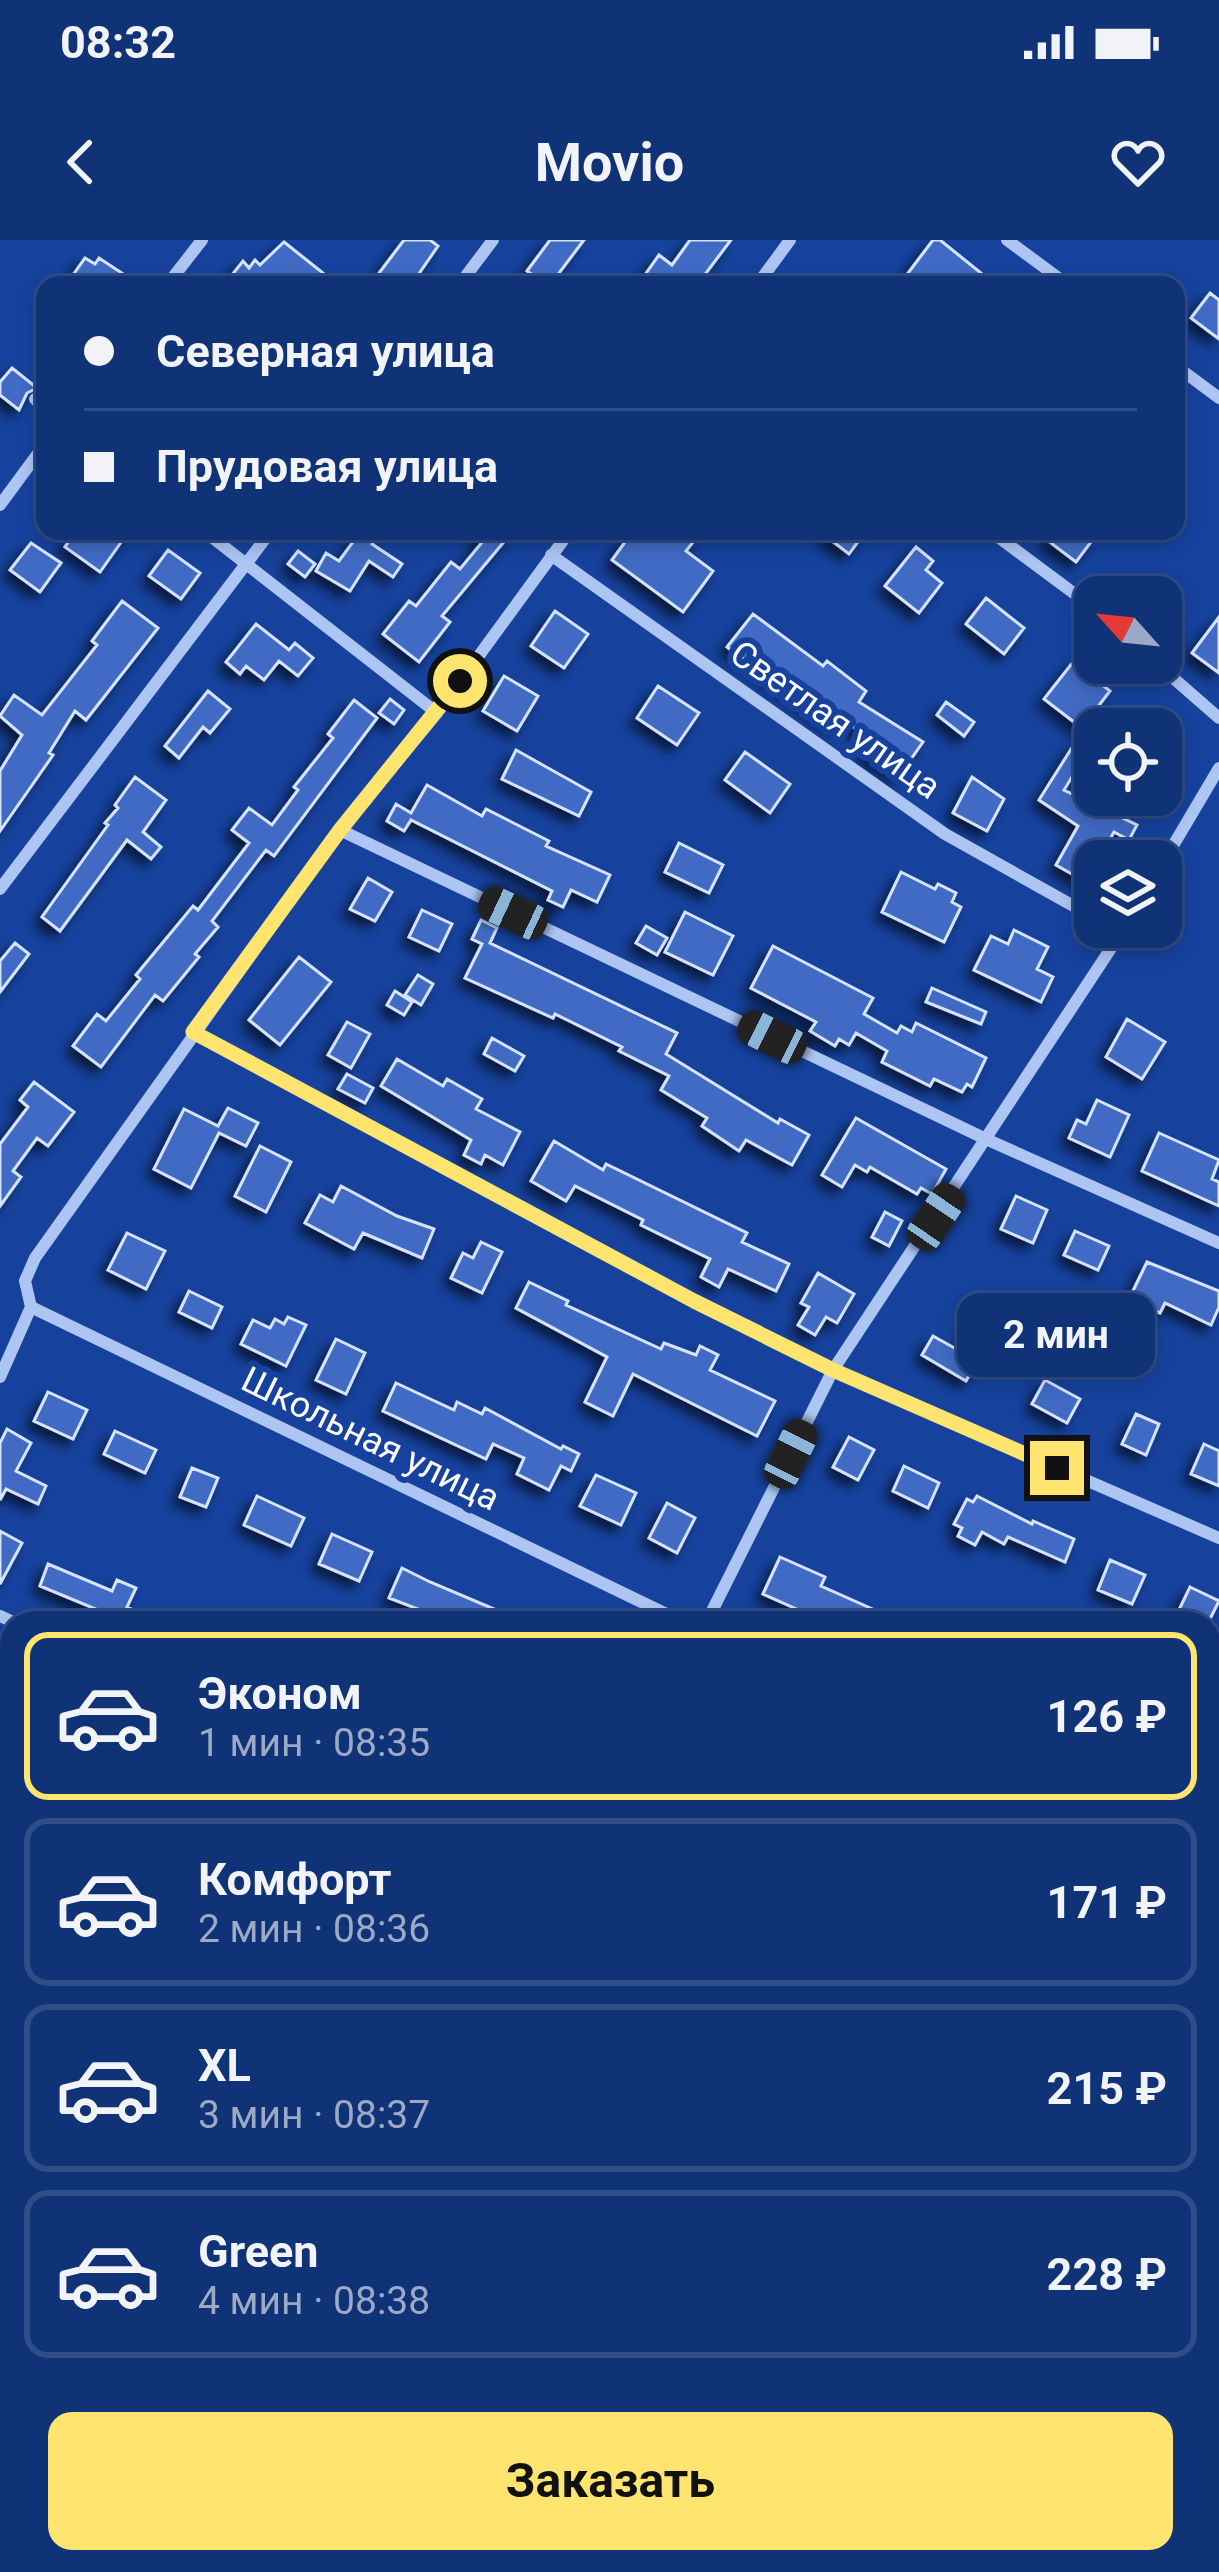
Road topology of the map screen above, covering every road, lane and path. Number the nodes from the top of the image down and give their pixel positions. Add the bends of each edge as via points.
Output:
1 (202, 240) edge
2 (493, 240) edge
3 (790, 240) edge
4 (1007, 240) edge
5 (174, 276) edge
6 (466, 276) edge
7 (764, 276) edge
8 (1055, 276) edge
9 (1185, 373) edge
10 (1219, 398) edge
11 (36, 456) edge
12 (0, 505) edge
13 (216, 540) edge
14 (264, 540) edge
15 (562, 540) edge
16 (1002, 540) edge
17 (551, 554) junction
18 (247, 563) junction
19 (1074, 593) edge
20 (1180, 684) edge
21 (437, 712) junction
22 (1219, 718) edge
23 (1219, 768) edge
24 (340, 830) junction
25 (1176, 840) edge
26 (0, 889) edge
27 (1074, 906) edge
28 (1108, 948) edge
29 (193, 1032) junction
30 (988, 1140) junction
31 (1219, 1243) edge
32 (31, 1307) junction
33 (833, 1370) junction
34 (0, 1377) edge
35 (1219, 1538) edge
36 (660, 1611) edge
37 (712, 1611) edge

1 - 5 street
2 - 6 street
3 - 7 street
4 - 8 street
9 - 10 street
11 - 12 street
13 - 18 street
14 - 18 street
15 - 17 street
16 - 19 street
17 - 21 street
17 - 27 street, Светлая улица via 945,834
18 - 21 street
18 - 26 street
20 - 22 street
21 - 24 street
23 - 25 street
24 - 29 street
24 - 30 street
28 - 30 street
29 - 32 street via 35,1258 26,1282
29 - 33 street
30 - 31 street
30 - 33 street
32 - 34 street
32 - 36 street, Школьная улица
33 - 35 street
33 - 37 street

